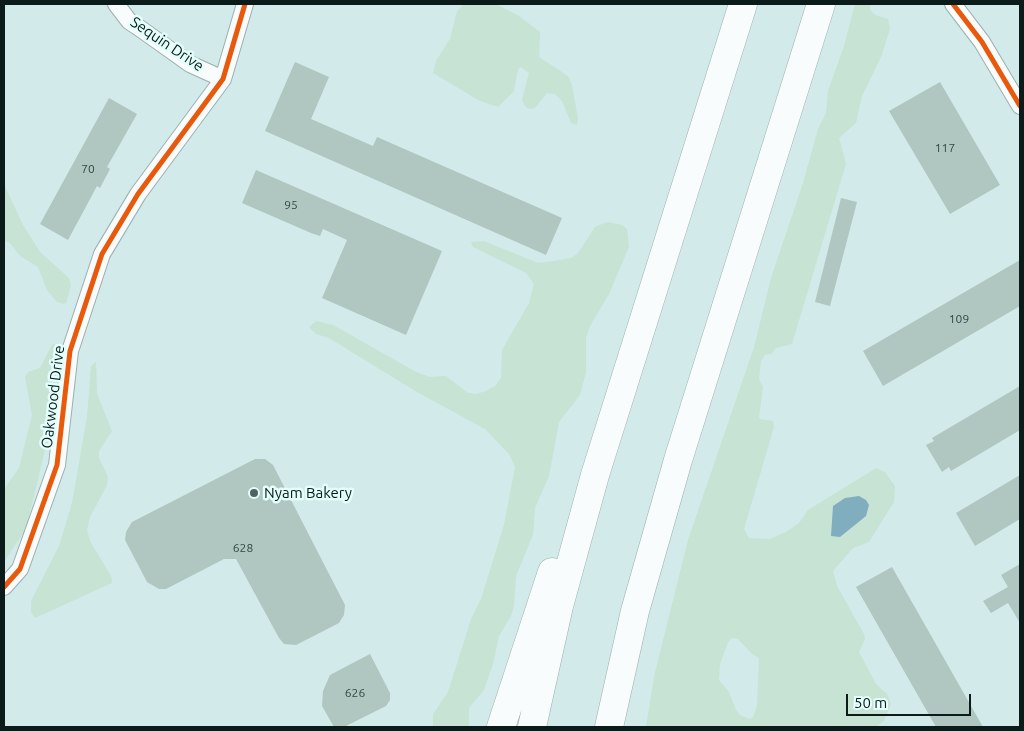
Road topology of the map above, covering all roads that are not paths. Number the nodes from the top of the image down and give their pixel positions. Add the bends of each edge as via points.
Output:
1 (116, 4) edge
2 (245, 4) edge
3 (743, 4) edge
4 (822, 4) edge
5 (953, 4) edge
6 (223, 79) junction
7 (1020, 106) edge
8 (595, 475) junction
9 (4, 587) edge
10 (500, 727) edge
11 (532, 727) edge
12 (609, 727) edge

1 - 6 street, Sequin Drive via 129,21 160,43 190,64
2 - 6 street, Oakwood Drive
3 - 8 highway
4 - 12 highway via 678,460 638,603
5 - 7 street via 982,42
6 - 9 street, Oakwood Drive via 138,194 102,254 70,351 57,465 20,569
8 - 10 highway via 555,562
8 - 11 highway via 561,599

